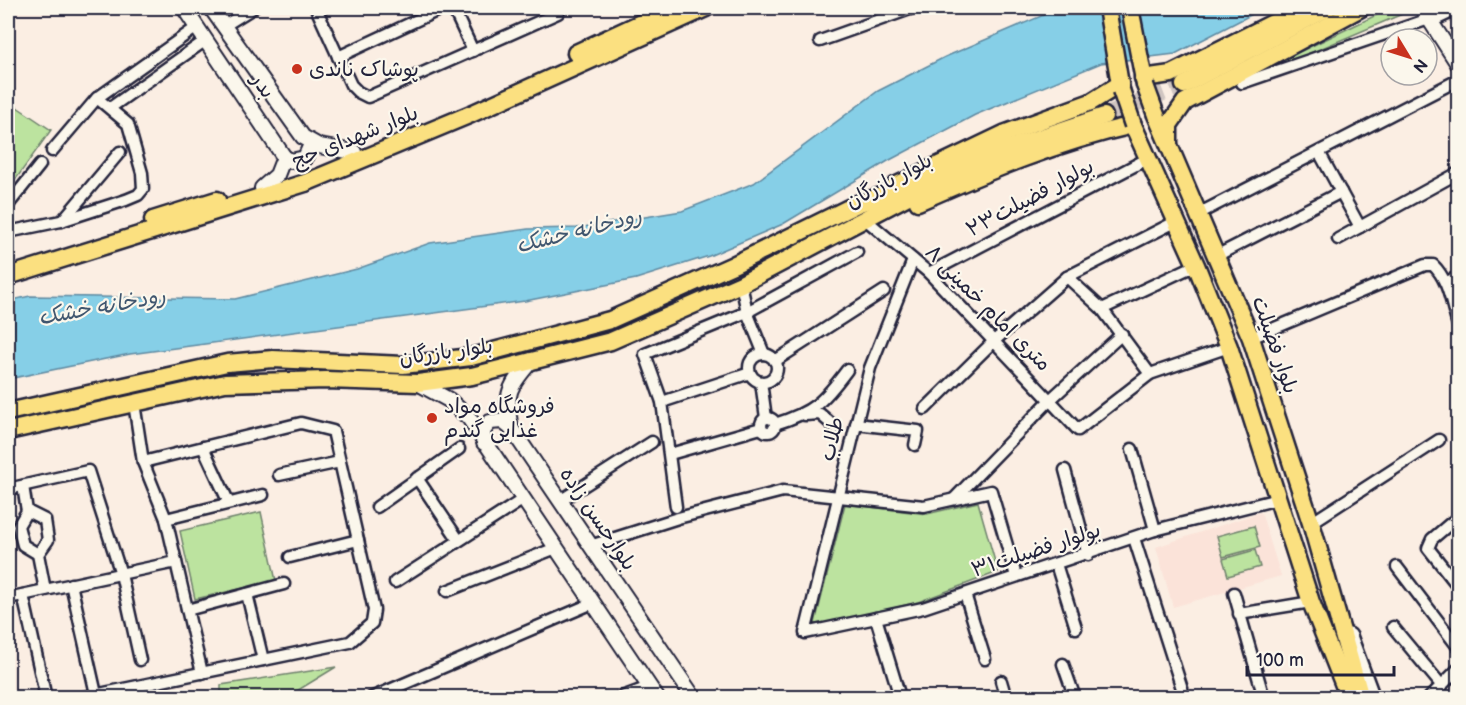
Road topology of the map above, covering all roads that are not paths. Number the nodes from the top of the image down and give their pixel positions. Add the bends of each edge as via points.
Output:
1 (184, 8) edge
2 (253, 8) edge
3 (316, 8) edge
4 (443, 8) edge
5 (453, 8) edge
6 (561, 8) edge
7 (673, 8) edge
8 (706, 8) edge
9 (913, 8) edge
10 (1107, 8) edge
11 (1130, 8) edge
12 (1339, 8) edge
13 (1361, 8) edge
14 (217, 9) edge
15 (1458, 9) edge
16 (1316, 10) edge
17 (1428, 16) edge
18 (224, 26) junction
19 (197, 27) junction
20 (181, 39) junction
21 (206, 40) junction
22 (820, 41) dead end
23 (473, 51) junction
24 (189, 52) junction
25 (338, 57) junction
26 (1458, 64) edge
27 (1143, 77) junction
28 (1458, 80) edge
29 (1242, 83) dead end
30 (1120, 84) junction
31 (1184, 85) tunnel mouth
32 (97, 98) junction
33 (110, 108) junction
34 (1104, 116) tunnel mouth
35 (1133, 125) junction
36 (311, 144) junction
37 (1169, 147) junction
38 (52, 151) dead end
39 (120, 152) dead end
40 (354, 152) junction
41 (1319, 152) junction
42 (284, 157) junction
43 (1149, 158) junction
44 (40, 165) dead end
45 (1458, 173) edge
46 (950, 174) junction
47 (262, 188) junction
48 (1341, 192) junction
49 (857, 204) junction
50 (8, 205) edge
51 (1198, 214) junction
52 (866, 219) junction
53 (62, 221) junction
54 (1177, 221) junction
55 (1360, 227) junction
56 (8, 232) edge
57 (1338, 239) dead end
58 (857, 252) dead end
59 (1218, 255) junction
60 (913, 260) junction
61 (8, 264) edge
62 (1196, 265) junction
63 (929, 273) junction
64 (8, 276) edge
65 (1458, 277) edge
66 (1067, 278) junction
67 (1446, 282) junction
68 (741, 284) junction
69 (884, 291) dead end
70 (1102, 309) junction
71 (747, 312) junction
72 (1458, 325) edge
73 (1122, 334) junction
74 (1251, 338) junction
75 (994, 341) junction
76 (1229, 347) junction
77 (764, 354) junction
78 (532, 360) junction
79 (775, 361) junction
80 (847, 370) dead end
81 (750, 373) junction
82 (1150, 374) junction
83 (761, 382) junction
84 (418, 383) junction
85 (826, 398) junction
86 (1051, 399) junction
87 (662, 402) junction
88 (134, 403) junction
89 (925, 409) dead end
90 (8, 412) edge
91 (820, 414) junction
92 (805, 415) junction
93 (767, 423) junction
94 (856, 424) junction
95 (511, 428) junction
96 (836, 428) dead end
97 (8, 432) edge
98 (1282, 438) junction
99 (1439, 440) dead end
100 (651, 442) dead end
101 (484, 443) junction
102 (1262, 443) junction
103 (915, 445) dead end
104 (203, 447) junction
105 (459, 449) dead end
106 (1132, 449) dead end
107 (686, 450) junction
108 (670, 454) junction
109 (143, 462) junction
110 (340, 462) junction
111 (671, 466) junction
112 (1065, 470) dead end
113 (279, 475) dead end
114 (417, 478) junction
115 (23, 486) junction
116 (8, 489) edge
117 (263, 495) dead end
118 (838, 495) junction
119 (954, 499) junction
120 (1278, 499) junction
121 (522, 500) junction
122 (560, 501) junction
123 (229, 503) junction
124 (377, 507) dead end
125 (676, 507) dead end
126 (27, 511) junction
127 (166, 519) junction
128 (1457, 522) edge
129 (1311, 523) junction
130 (1155, 530) junction
131 (1134, 538) junction
132 (458, 539) junction
133 (358, 540) junction
134 (590, 546) junction
135 (556, 548) junction
136 (38, 554) junction
137 (1088, 555) junction
138 (290, 557) dead end
139 (176, 562) junction
140 (1056, 564) junction
141 (1397, 567) dead end
142 (121, 574) junction
143 (1016, 576) junction
144 (395, 582) dead end
145 (71, 584) junction
146 (284, 584) dead end
147 (1458, 586) edge
148 (45, 590) junction
149 (447, 591) dead end
150 (1234, 593) dead end
151 (247, 594) junction
152 (965, 594) junction
153 (23, 595) junction
154 (1333, 597) junction
155 (8, 598) edge
156 (1311, 602) junction
157 (592, 603) junction
158 (187, 610) junction
159 (1239, 614) junction
160 (876, 618) junction
161 (1393, 627) dead end
162 (1076, 628) dead end
163 (806, 633) joint
164 (1458, 647) edge
165 (985, 659) dead end
166 (140, 660) dead end
167 (263, 660) junction
168 (1063, 664) dead end
169 (1345, 667) junction
170 (1458, 669) edge
171 (202, 673) junction
172 (1001, 681) dead end
173 (1442, 686) junction
174 (653, 692) edge
175 (96, 694) junction
176 (900, 697) edge
177 (46, 698) edge
178 (81, 698) edge
179 (371, 698) edge
180 (619, 698) edge
181 (694, 698) edge
182 (1006, 698) edge
183 (1075, 698) edge
184 (1185, 698) edge
185 (1264, 698) edge
186 (1340, 698) edge
187 (1349, 698) edge
188 (1362, 698) edge
189 (1372, 698) edge
190 (1429, 698) edge

1 - 19 street, بدر
2 - 18 street
3 - 25 street
4 - 25 street
5 - 23 street
6 - 23 street via 558,13
7 - 40 main road, بلوار شهدای حج via 524,79
8 - 64 main road, بلوار شهدای حج via 471,114 305,183
9 - 22 street
10 - 30 main road, بلوار فضیلت
11 - 27 main road, بلوار فضیلت
12 - 16 main road
13 - 37 main road via 1185,102 1169,126
14 - 18 street, بدر
15 - 17 street
16 - 27 main road via 1171,74
16 - 31 main road
17 - 26 street
17 - 29 street
18 - 36 street, بدر
19 - 20 street
19 - 21 street, بدر
20 - 24 street
20 - 32 street
21 - 24 street
21 - 42 street, بدر
23 - 25 street via 368,97 351,84
24 - 33 street
27 - 37 main road, بلوار فضیلت, bridge
28 - 41 street
30 - 35 main road, بلوار فضیلت, bridge
30 - 49 main road via 1091,102 1005,133
32 - 33 street
32 - 38 street
33 - 53 street via 128,124 143,189 138,195
34 - 46 main road via 1000,151
35 - 43 main road, بلوار فضیلت
35 - 52 main road via 1089,134 1004,164 902,210
36 - 40 street
36 - 42 street via 305,158 298,161
37 - 51 main road, بلوار فضیلت
39 - 53 street
40 - 47 main road, بلوار شهدای حج
41 - 48 street
41 - 51 street
42 - 47 street via 277,175
43 - 54 main road, بلوار فضیلت
43 - 63 street, بولوار فضیلت۲۳
44 - 50 street
45 - 55 street
46 - 49 main road, بلوار بازرگان
46 - 52 main road, بلوار بازرگان
47 - 61 main road, بلوار شهدای حج
48 - 55 street
48 - 59 street
49 - 90 main road, بلوار بازرگان via 610,320 471,357 403,365 273,359 227,363
51 - 59 main road, بلوار فضیلت
52 - 60 street, ۸ متری امام خمینی
52 - 68 main road, بلوار بازرگان
53 - 56 street
54 - 62 main road, بلوار فضیلت
54 - 66 street
55 - 57 street
58 - 71 street
59 - 74 main road, بلوار فضیلت
60 - 63 street, ۸ متری امام خمینی
60 - 94 street, طلاب via 870,368
62 - 70 street
62 - 76 main road, بلوار فضیلت
63 - 75 street, ۸ متری امام خمینی
65 - 67 street
66 - 70 street
66 - 75 street
67 - 72 street
67 - 74 street via 1433,265 1409,269
68 - 71 street
68 - 78 main road, بلوار بازرگان via 611,341
69 - 79 street
70 - 73 street
71 - 77 street
71 - 87 street via 645,354
73 - 82 street
73 - 86 street
74 - 98 main road, بلوار فضیلت
75 - 86 street, ۸ متری امام خمینی
75 - 89 street
76 - 82 street
76 - 102 main road, بلوار فضیلت
77 - 79 street
77 - 81 street via 752,360
78 - 84 main road, بلوار بازرگان via 472,376
78 - 95 street, بلوارحسن زاده via 511,384 506,404
79 - 83 street via 776,374 770,381
80 - 85 street
81 - 83 street
81 - 87 street
82 - 86 street, ۸ متری امام خمینی via 1078,430
83 - 93 street
84 - 88 main road, بلوار بازرگان via 235,382
84 - 101 street via 449,400 469,418
85 - 91 street
85 - 92 street
86 - 119 street
87 - 108 street
88 - 97 main road, بلوار بازرگان
88 - 109 street
91 - 92 street
91 - 96 street
92 - 93 street
93 - 107 street
94 - 103 street via 918,432
94 - 118 street, طلاب
95 - 101 street via 502,421 490,422 483,431
95 - 122 street, بلوارحسن زاده
98 - 102 main road
98 - 129 main road, بلوار فضیلت
99 - 129 street
100 - 122 street
101 - 121 street
102 - 120 main road, بلوار فضیلت
104 - 109 street
104 - 110 street via 302,423 333,431
104 - 123 street
105 - 114 street
106 - 130 street
107 - 108 street
107 - 111 street
108 - 111 street
109 - 127 street
110 - 113 street
110 - 133 street
111 - 125 street
112 - 137 street
114 - 124 street
114 - 132 street
115 - 116 street
115 - 126 street
115 - 142 street via 88,471
117 - 123 street
118 - 119 street via 924,506
118 - 134 street via 783,491
118 - 163 street, طلاب
119 - 143 street via 992,491
120 - 130 street, بولوار فضیلت۳۱
120 - 156 main road, بلوار فضیلت
121 - 132 street
121 - 135 street
122 - 134 street, بلوارحسن زاده
123 - 127 street
126 - 136 street via 18,526 23,545
126 - 136 street via 45,520 48,540
127 - 139 street
128 - 147 street via 1428,543 1428,548
129 - 154 main road, بلوار فضیلت
130 - 131 street, بولوار فضیلت۳۱
131 - 137 street, بولوار فضیلت۳۱
131 - 184 street
132 - 144 street
133 - 138 street
133 - 167 street via 374,610 372,623 350,642
134 - 181 street, بلوارحسن زاده
135 - 149 street
135 - 157 street
136 - 148 street
137 - 140 street, بولوار فضیلت۳۱
139 - 142 street
139 - 158 street
140 - 143 street, بولوار فضیلت۳۱
140 - 162 street
141 - 164 street
142 - 145 street
142 - 166 street
143 - 152 street, بولوار فضیلت۳۱
145 - 148 street
145 - 175 street
146 - 151 street
148 - 153 street
150 - 159 street
151 - 158 street
151 - 167 street
152 - 160 street, بولوار فضیلت۳۱ via 923,609
152 - 165 street
153 - 155 street
153 - 177 street
154 - 169 main road, بلوار فضیلت
154 - 189 main road, بلوار فضیلت
156 - 159 street
156 - 169 main road, بلوار فضیلت
156 - 186 main road, بلوار فضیلت
157 - 174 street
157 - 179 street
158 - 171 street
159 - 185 street
160 - 163 street, بولوار فضیلت۳۱
160 - 176 street
161 - 173 street
167 - 171 street
168 - 183 street
169 - 187 main road, بلوار فضیلت
169 - 188 main road, بلوار فضیلت
170 - 173 street
171 - 175 street
172 - 182 street
173 - 190 street
174 - 180 street
175 - 178 street

